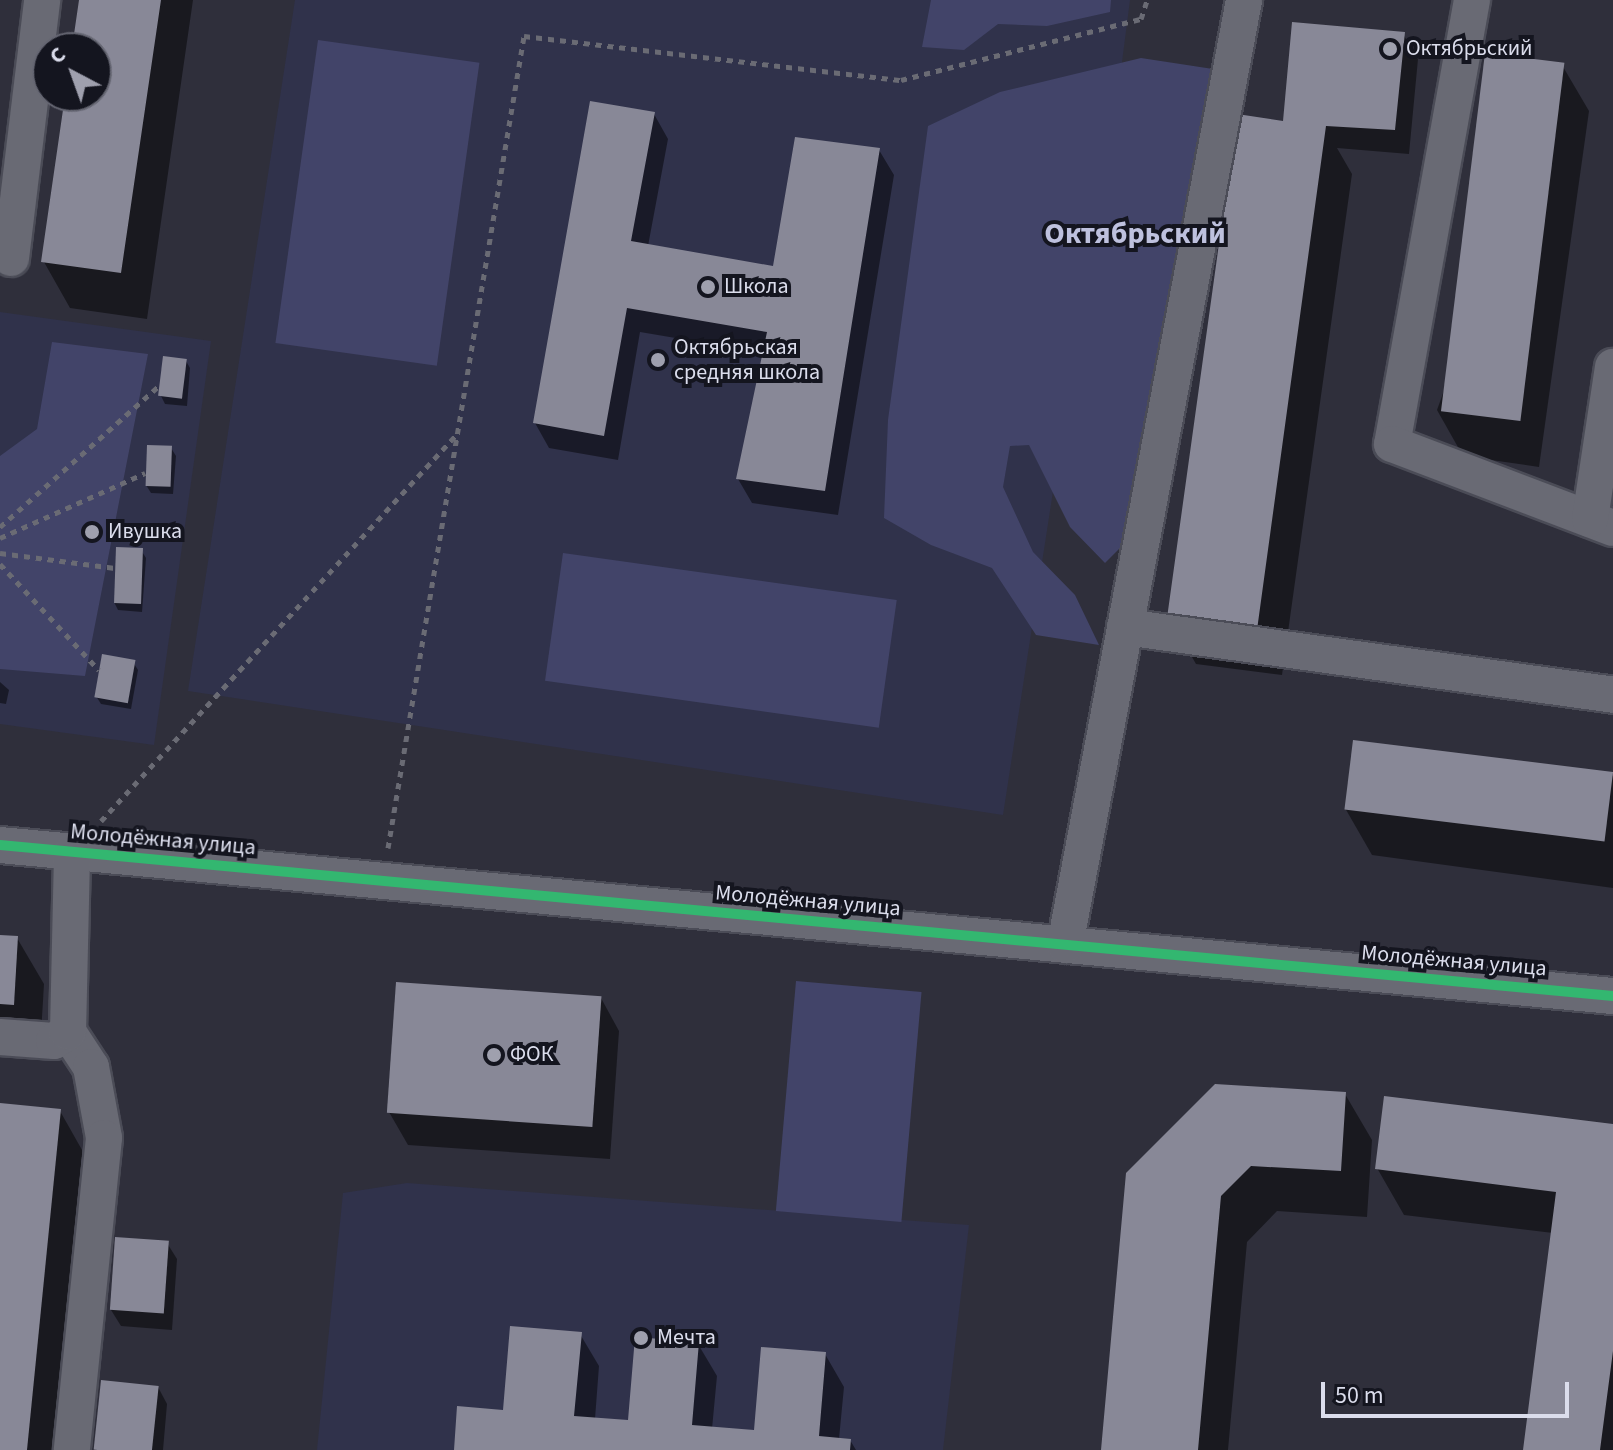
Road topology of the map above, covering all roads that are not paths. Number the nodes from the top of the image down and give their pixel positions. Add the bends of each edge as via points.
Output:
1 (42, 0) edge
2 (1244, 0) edge
3 (1472, 0) edge
4 (11, 258) dead end
5 (1613, 367) edge
6 (1602, 524) edge
7 (1125, 627) junction
8 (1613, 695) edge
9 (0, 845) edge
10 (72, 852) junction
11 (1065, 945) junction
12 (1613, 996) edge
13 (68, 1032) junction
14 (0, 1037) edge
15 (72, 1450) edge

1 - 4 street
2 - 7 street
3 - 6 street via 1392,444
5 - 6 street
7 - 8 street
7 - 11 street
9 - 10 street, Молодёжная улица
10 - 11 street, Молодёжная улица
10 - 13 street
11 - 12 street, Молодёжная улица
13 - 14 street via 54,1041
13 - 15 street via 91,1067 104,1138

